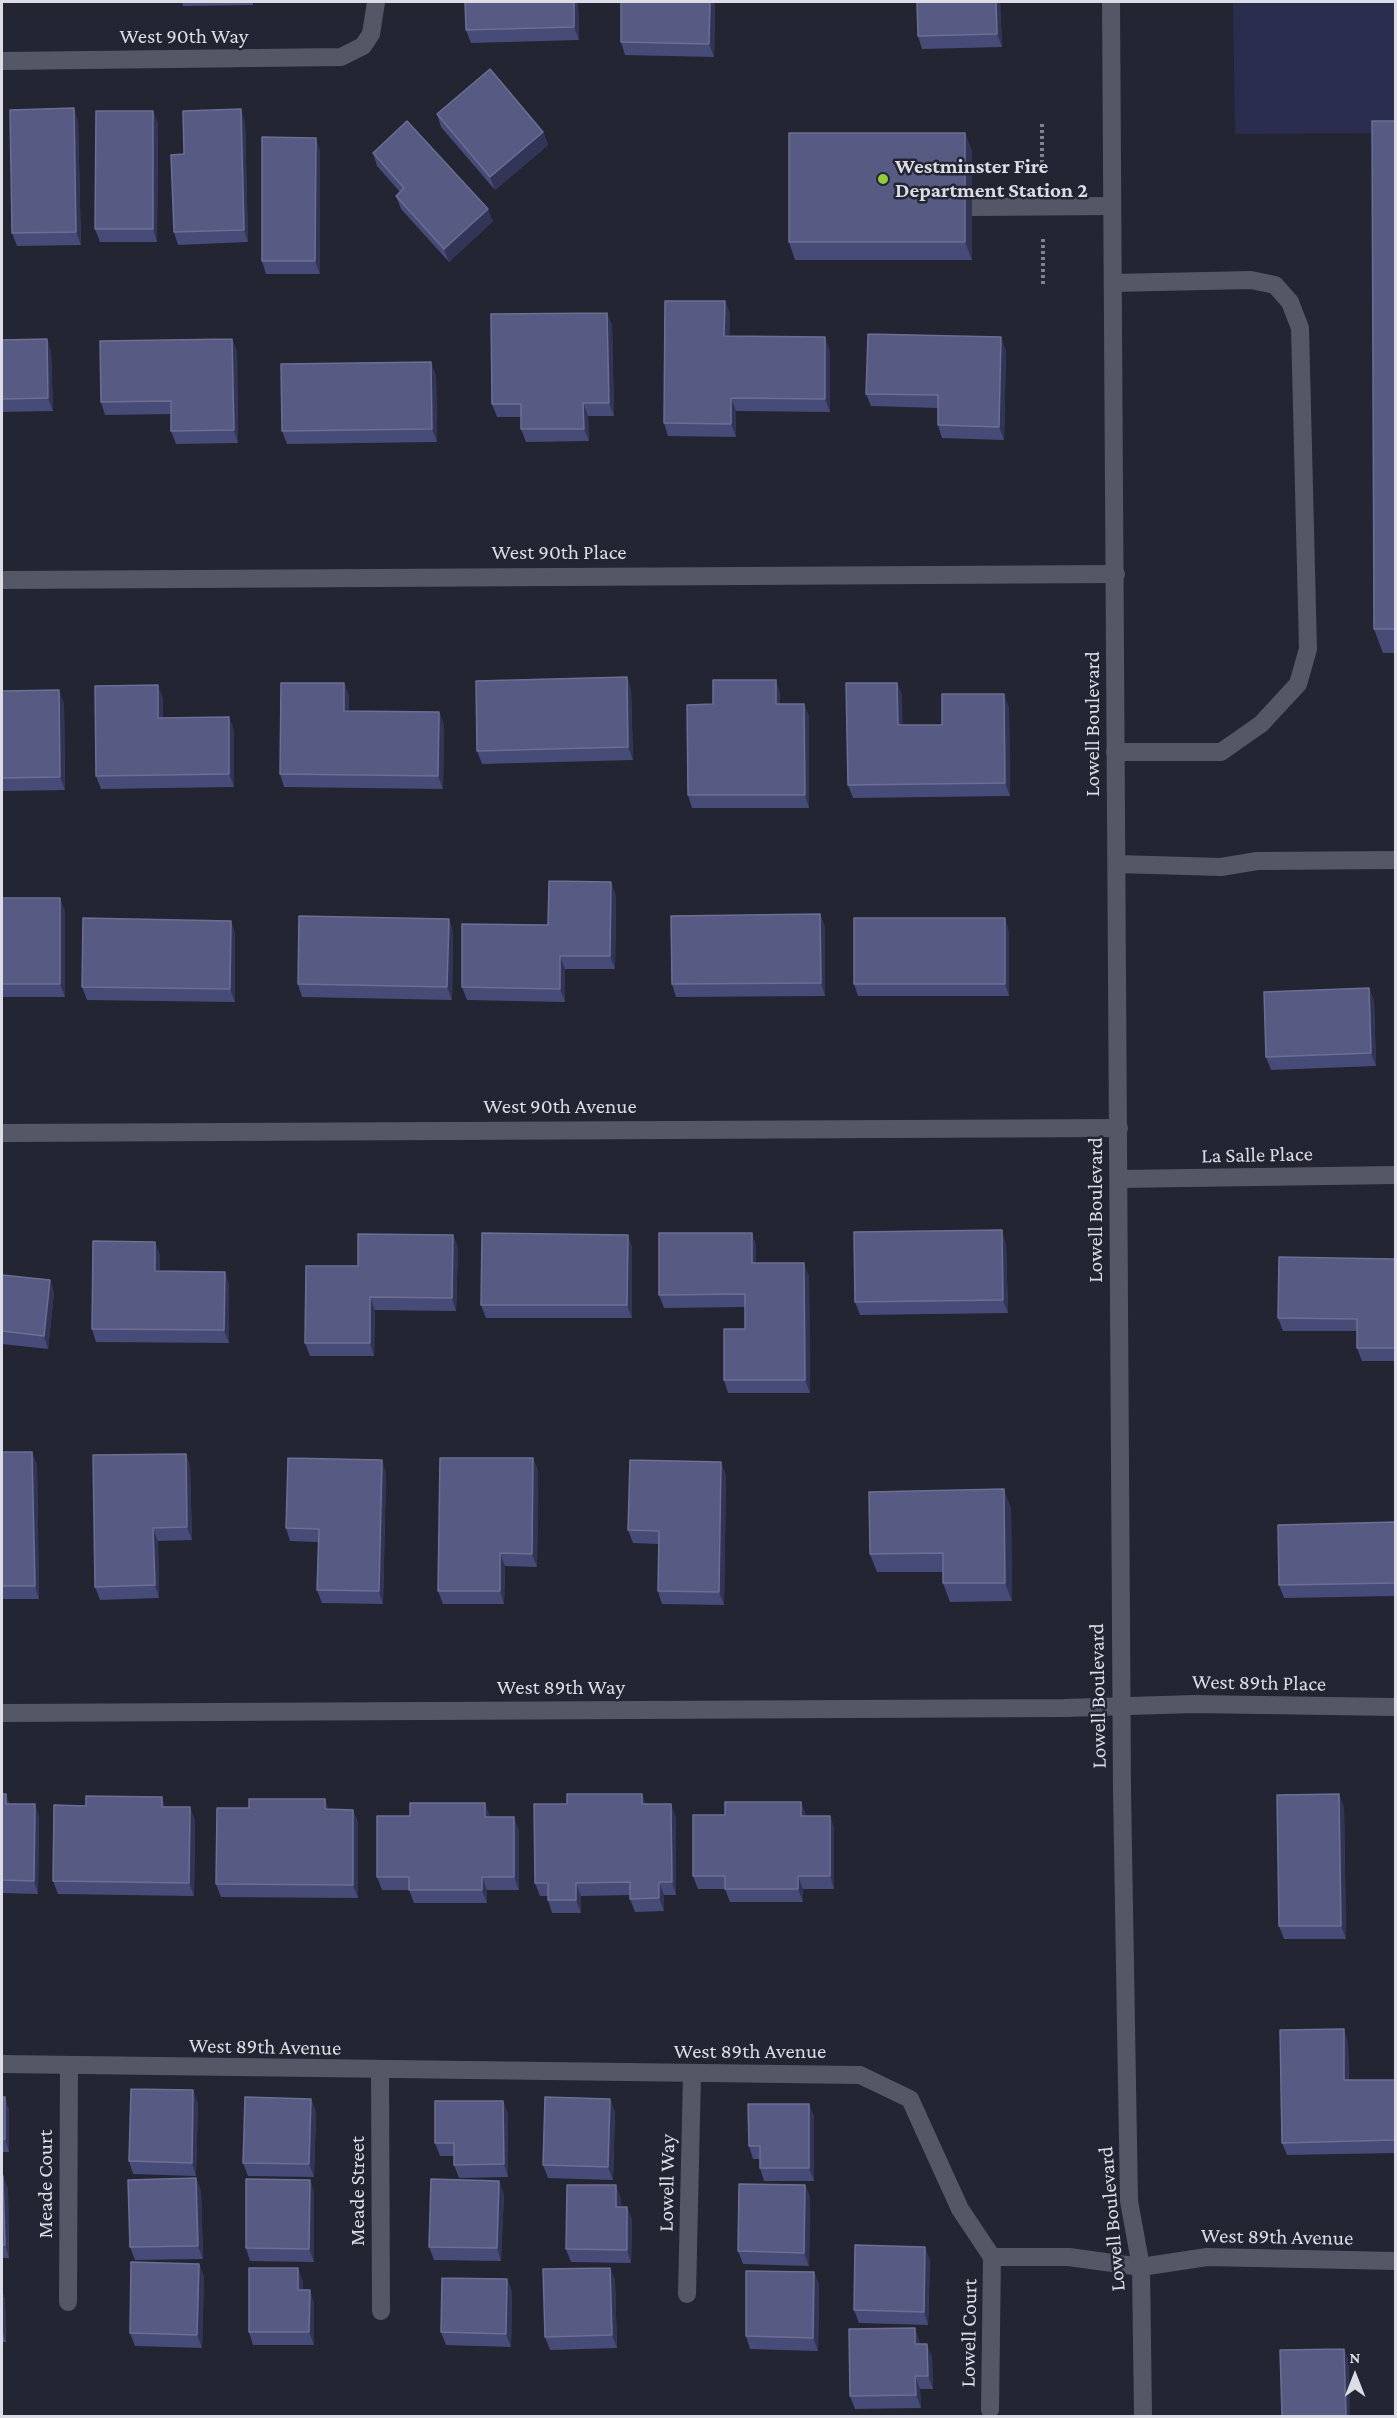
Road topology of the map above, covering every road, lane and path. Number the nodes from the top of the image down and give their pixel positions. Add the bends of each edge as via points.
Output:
1 (376, 2) edge
2 (1112, 2) edge
3 (2, 61) edge
4 (1112, 206) junction
5 (972, 207) dead end
6 (1113, 283) junction
7 (1116, 574) junction
8 (2, 580) edge
9 (1115, 752) junction
10 (1395, 860) edge
11 (1117, 864) junction
12 (1119, 1128) junction
13 (2, 1133) edge
14 (1395, 1175) edge
15 (1119, 1179) junction
16 (1121, 1705) junction
17 (1395, 1707) edge
18 (2, 1713) edge
19 (2, 2064) edge
20 (69, 2066) junction
21 (380, 2071) junction
22 (692, 2074) junction
23 (992, 2257) junction
24 (1395, 2262) edge
25 (1141, 2267) junction
26 (687, 2294) dead end
27 (68, 2302) dead end
28 (381, 2311) dead end
29 (990, 2410) dead end
30 (1143, 2416) edge

1 - 3 street, West 90th Way via 371,34 363,46 341,57
2 - 4 street, Lowell Boulevard
4 - 5 street
4 - 6 street, Lowell Boulevard
6 - 7 street, Lowell Boulevard
6 - 9 street via 1251,280 1275,285 1290,302 1300,328 1308,649 1298,684 1261,724 1221,752
7 - 8 street, West 90th Place
7 - 9 street, Lowell Boulevard
9 - 11 street, Lowell Boulevard
10 - 11 street via 1257,861 1221,867
11 - 12 street, Lowell Boulevard
12 - 13 street, West 90th Avenue
12 - 15 street, Lowell Boulevard
14 - 15 street, La Salle Place
15 - 16 street, Lowell Boulevard
16 - 17 street, West 89th Place
16 - 18 street, West 89th Way
16 - 25 street, Lowell Boulevard via 1128,2201
19 - 20 street, West 89th Avenue
20 - 21 street, West 89th Avenue
20 - 27 street, Meade Court
21 - 22 street, West 89th Avenue
21 - 28 street, Meade Street
22 - 23 street, West 89th Avenue via 860,2075 910,2099 960,2209
22 - 26 street, Lowell Way
23 - 25 street, West 89th Avenue via 1069,2257
23 - 29 street, Lowell Court
24 - 25 street, West 89th Avenue via 1207,2257
25 - 30 street, Lowell Boulevard

